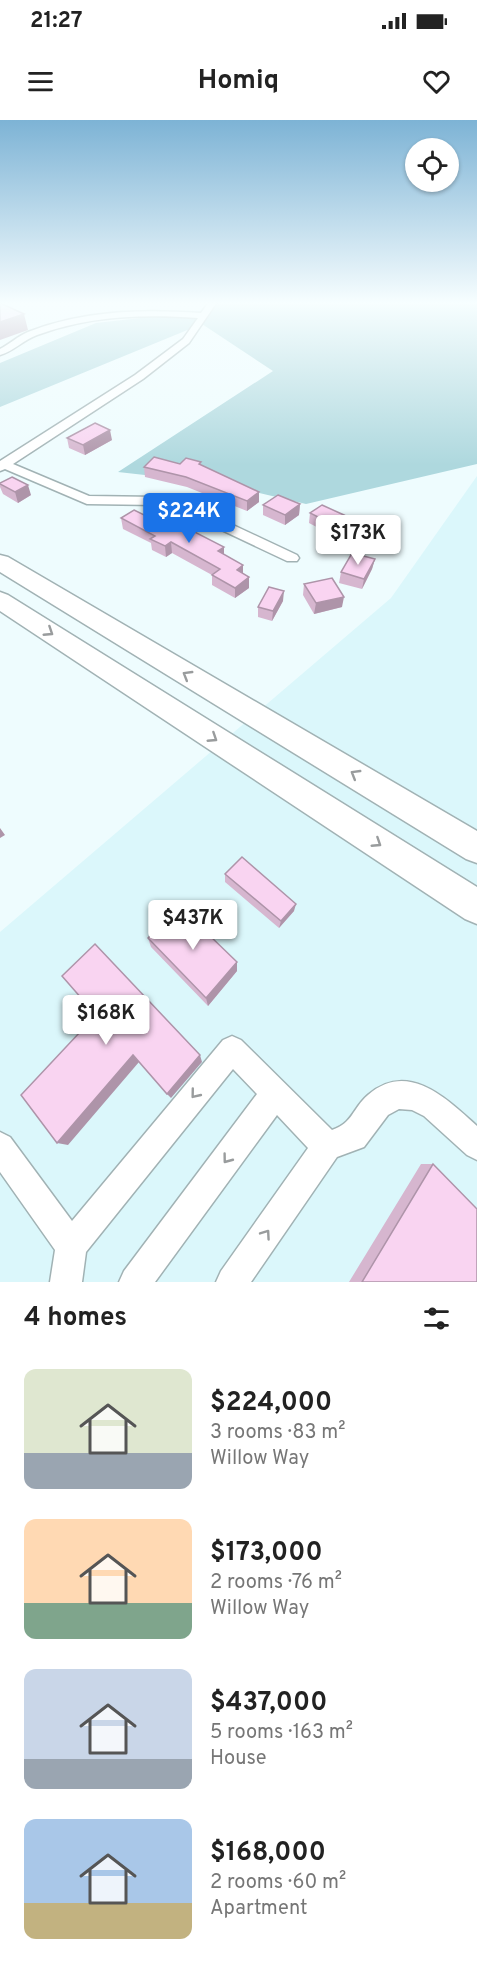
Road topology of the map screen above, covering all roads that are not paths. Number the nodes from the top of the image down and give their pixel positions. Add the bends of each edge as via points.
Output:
1 (167, 356) edge
2 (2, 466) edge
3 (292, 558) dead end
4 (0, 562) edge
5 (0, 600) edge
6 (477, 848) edge
7 (477, 907) edge
8 (274, 1095) junction
9 (477, 1145) edge
10 (327, 1146) junction
11 (0, 1147) edge
12 (71, 1245) junction
13 (66, 1282) edge
14 (135, 1282) edge
15 (232, 1282) edge

1 - 2 street
2 - 3 street via 87,500 157,501 181,506
6 -> 4 highway
5 -> 7 highway
8 - 10 street
8 -> 12 street via 232,1049
8 -> 14 street
9 - 10 street via 434,1106 414,1096 397,1095 378,1105 354,1137
15 -> 10 street
11 - 12 street
12 - 13 street

